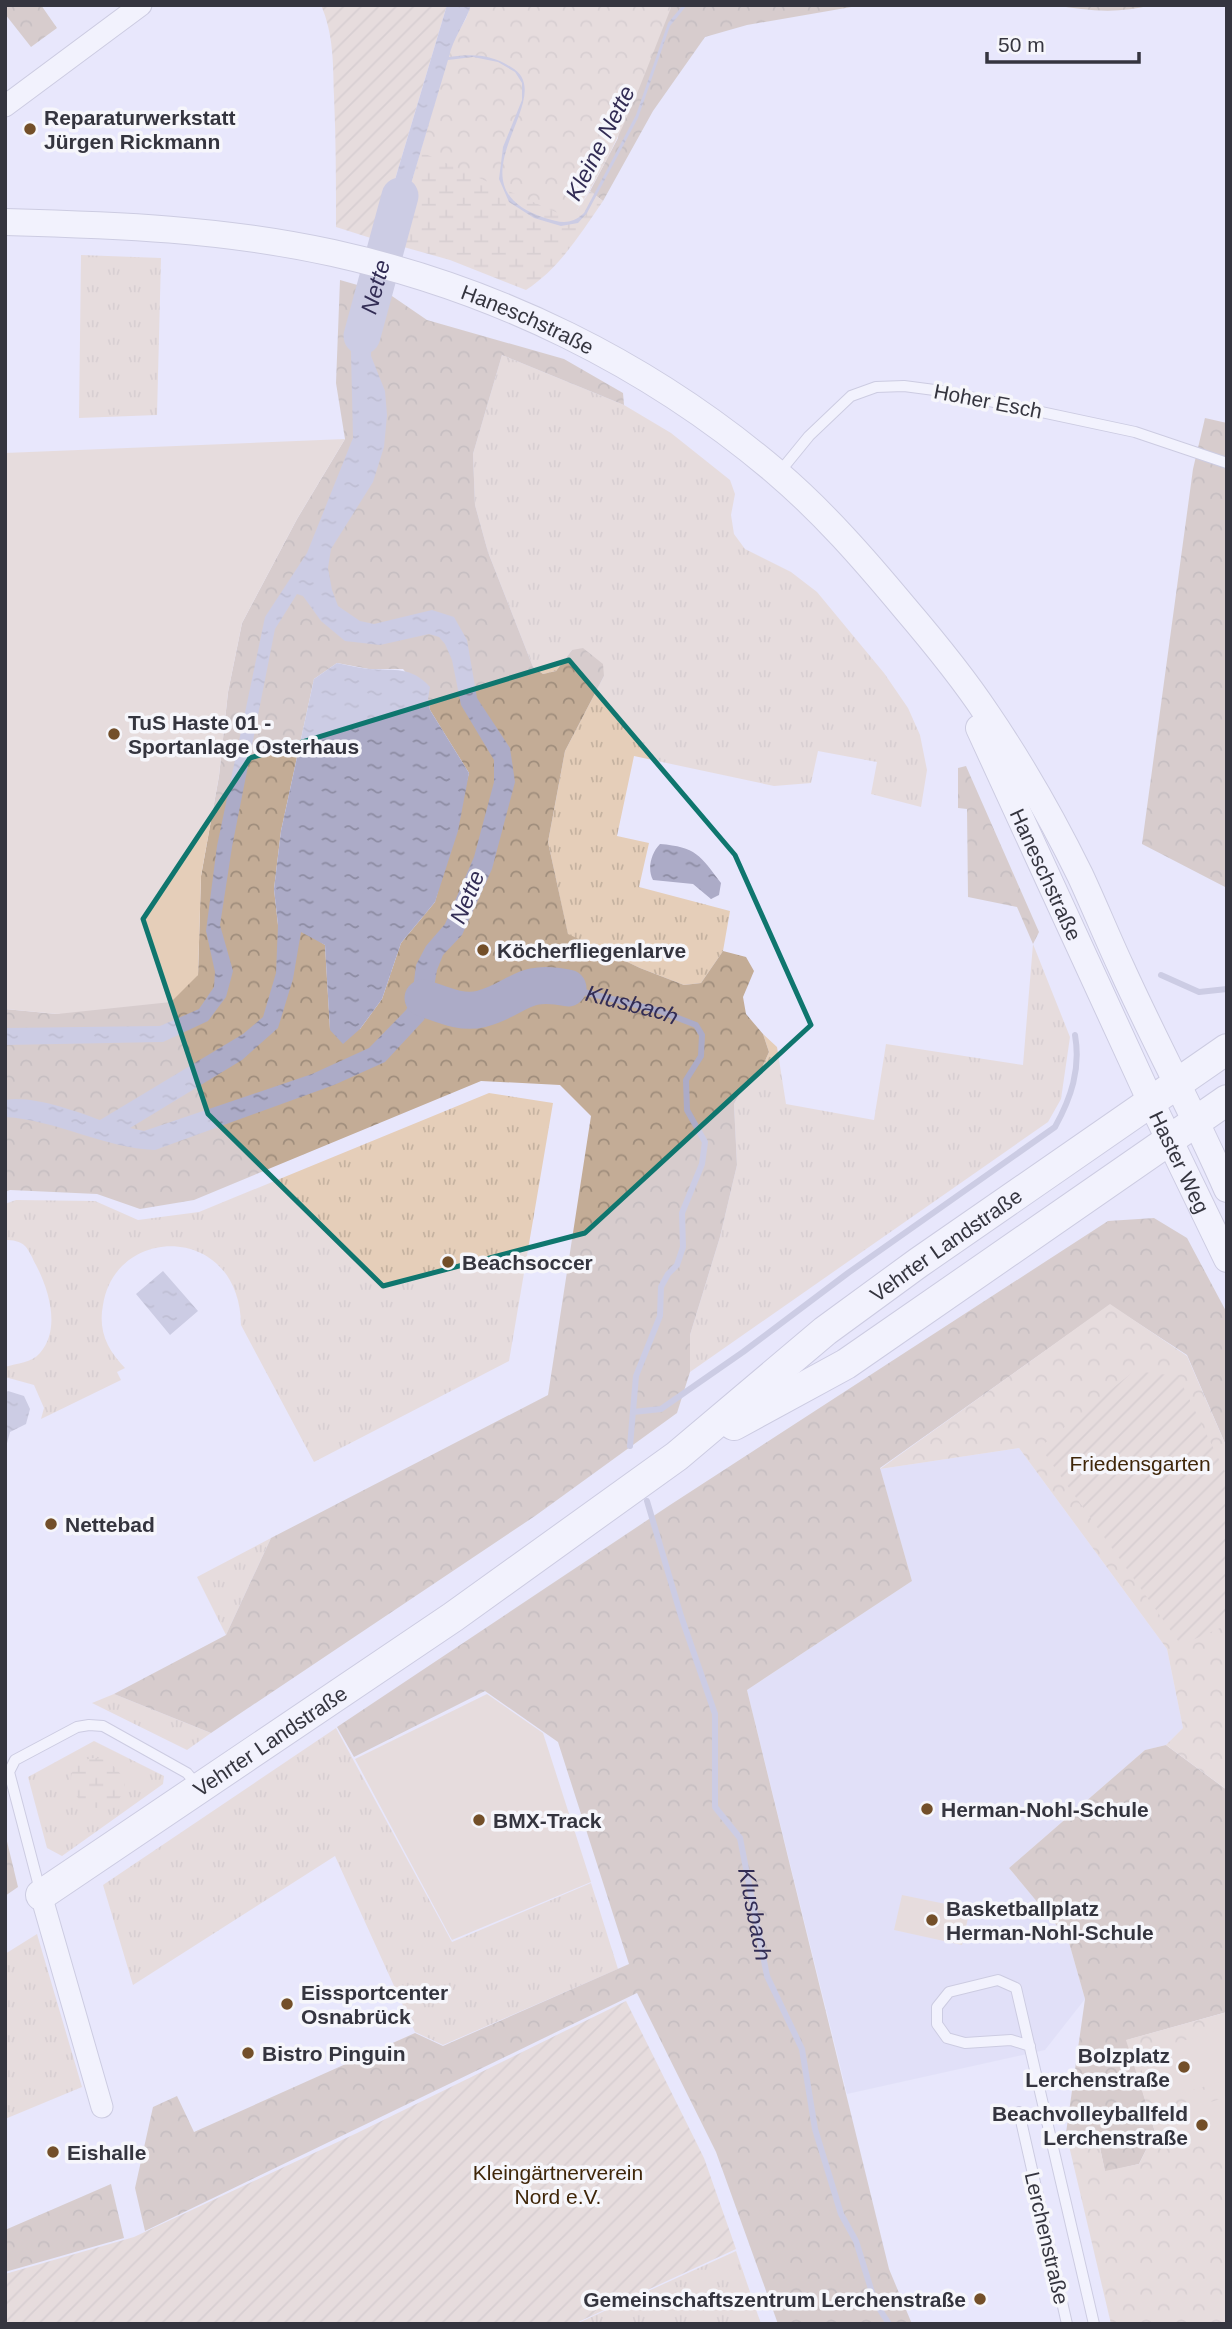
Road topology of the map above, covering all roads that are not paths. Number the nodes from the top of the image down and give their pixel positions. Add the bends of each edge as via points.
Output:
1 (141, 5) edge
2 (5, 106) edge
3 (5, 222) edge
4 (1227, 463) edge
5 (778, 474) junction
6 (939, 649) junction
7 (1227, 1049) edge
8 (1178, 1084) junction
9 (1227, 1100) edge
10 (1151, 1102) junction
11 (1196, 1121) junction
12 (1170, 1140) junction
13 (1227, 1189) edge
14 (1227, 1259) edge
15 (677, 1456) junction
16 (199, 1788) junction
17 (41, 1895) junction
18 (1030, 2046) junction
19 (102, 2107) dead end
20 (1018, 2112) dead end
21 (1067, 2324) edge
22 (1094, 2324) edge

1 - 2 street
3 - 5 street, Haneschstraße via 144,226 221,234 397,269 487,299 646,377
4 - 5 lane, Hoher Esch via 1135,432 904,386 876,387 850,396
5 - 6 street, Haneschstraße via 860,554
6 - 8 street, Haneschstraße via 986,713 1079,872
6 - 10 street, Haneschstraße
7 - 8 main road, Vehrter Landstraße
8 - 10 main road, Vehrter Landstraße
8 - 11 street, Haster Weg
9 - 11 main road, Vehrter Landstraße
10 - 12 street, Haster Weg
10 - 15 main road, Vehrter Landstraße via 825,1331
11 - 12 main road, Vehrter Landstraße
11 - 13 street, Haster Weg
12 - 14 street, Haster Weg
12 - 15 main road, Vehrter Landstraße via 846,1364
15 - 16 main road, Vehrter Landstraße via 453,1618
16 - 17 main road, Vehrter Landstraße
16 - 17 lane via 187,1773 103,1726 78,1727 15,1760 9,1772
17 - 19 street
18 - 18 lane via 1016,1988 998,1980 949,1992 937,2007 937,2024 947,2039 965,2043 1011,2040
18 - 22 lane
20 - 21 lane, Lerchenstraße

